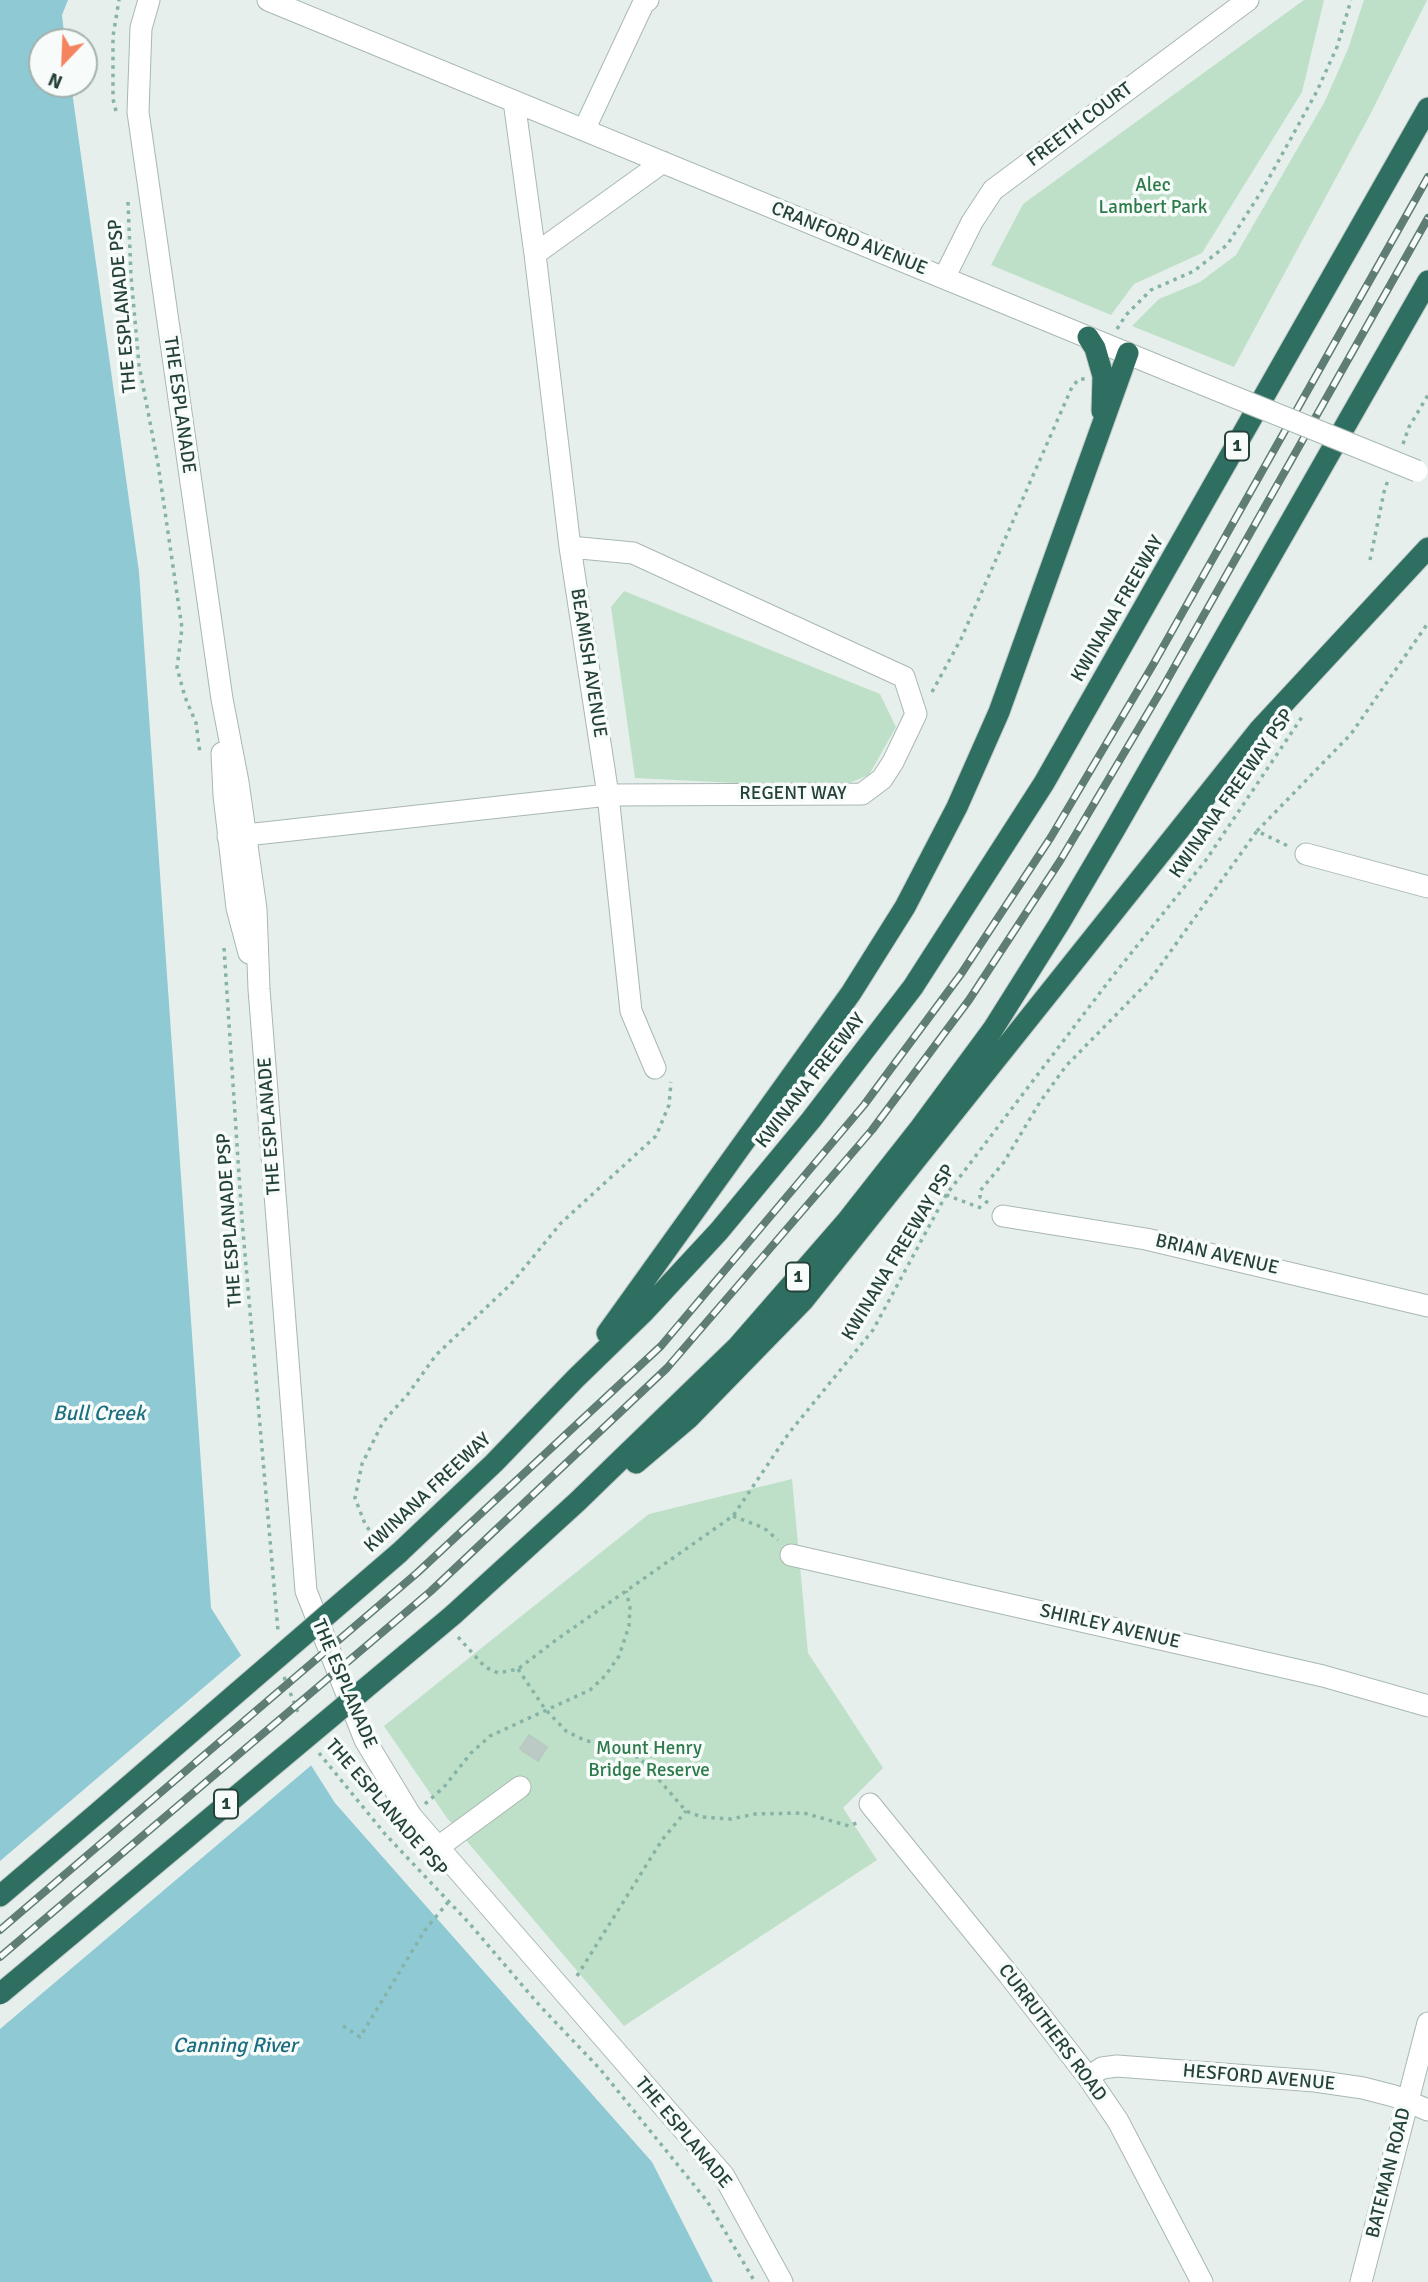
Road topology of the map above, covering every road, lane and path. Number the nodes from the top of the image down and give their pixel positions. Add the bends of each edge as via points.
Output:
1 (119, 0) edge
2 (133, 0) edge
3 (149, 0) edge
4 (267, 0) edge
5 (648, 0) edge
6 (1248, 0) edge
7 (1351, 0) edge
8 (514, 102) junction
9 (1428, 108) edge
10 (116, 112) dead end
11 (138, 112) junction
12 (584, 130) junction
13 (663, 162) junction
14 (128, 201) dead end
15 (535, 254) junction
16 (944, 278) junction
17 (1428, 281) edge
18 (1116, 330) dead end
19 (1088, 337) junction
20 (1128, 354) junction
21 (1103, 376) junction
22 (1101, 431) junction
23 (1423, 473) edge
24 (1428, 537) edge
25 (570, 547) junction
26 (1421, 555) edge
27 (1428, 623) edge
28 (1306, 712) dead end
29 (916, 714) junction
30 (200, 760) dead end
31 (608, 795) junction
32 (1256, 831) junction
33 (236, 836) junction
34 (1306, 854) joint
35 (1428, 887) edge
36 (224, 948) dead end
37 (655, 1068) joint
38 (946, 1195) junction
39 (1003, 1216) junction
40 (1428, 1306) edge
41 (576, 1378) junction
42 (733, 1516) junction
43 (390, 1549) junction
44 (791, 1555) joint
45 (625, 1591) junction
46 (470, 1601) junction
47 (453, 1624) junction
48 (278, 1631) dead end
49 (518, 1669) junction
50 (282, 1672) dead end
51 (1428, 1706) edge
52 (545, 1709) junction
53 (301, 1719) dead end
54 (318, 1752) dead end
55 (520, 1787) dead end
56 (870, 1804) joint
57 (686, 1811) junction
58 (411, 1816) junction
59 (385, 1834) junction
60 (437, 1848) junction
61 (0, 1896) edge
62 (449, 1901) junction
63 (561, 1990) junction
64 (0, 1994) edge
65 (1428, 2023) edge
66 (343, 2026) dead end
67 (1088, 2077) junction
68 (1407, 2101) junction
69 (1428, 2110) edge
70 (755, 2282) edge
71 (782, 2282) edge
72 (1202, 2282) edge
73 (1361, 2282) edge

1 - 10 path via 113,36
2 - 11 street, THE ESPLANADE via 127,86
3 - 11 street, THE ESPLANADE via 141,28
4 - 8 street, CRANFORD AVENUE
5 - 12 street
6 - 16 street, FREETH COURT via 993,190
7 - 18 path via 1317,91 1227,245 1194,271 1150,290
8 - 12 street, CRANFORD AVENUE
8 - 15 street, BEAMISH AVENUE
9 - 41 highway, KWINANA FREEWAY / 1 via 1051,771 913,986 719,1231
11 - 33 street, THE ESPLANADE via 222,699 223,781
12 - 13 street, CRANFORD AVENUE
13 - 15 street
13 - 16 street, CRANFORD AVENUE
14 - 30 path, THE ESPLANADE PSP via 139,365 159,464 182,628 177,668 196,723
15 - 25 street, BEAMISH AVENUE
16 - 19 street, CRANFORD AVENUE
17 - 46 highway, 1 via 1115,830 993,1029 846,1222 738,1346
19 - 20 street, CRANFORD AVENUE
19 - 21 highway
20 - 22 highway
20 - 23 street, CRANFORD AVENUE, bridge
21 - 22 highway
21 - 29 path via 1079,379 1072,387 961,639 937,686
22 - 41 highway via 999,712 905,907 850,993
24 - 26 highway
25 - 29 street via 633,554 904,677
25 - 31 street, BEAMISH AVENUE
26 - 46 highway via 1259,730 803,1301 690,1418
27 - 32 path via 1352,734
28 - 38 path, KWINANA FREEWAY PSP via 1206,860
29 - 31 street, REGENT WAY via 882,779 862,794
31 - 33 street, REGENT WAY
31 - 37 street, BEAMISH AVENUE via 631,1011
32 - 34 path
32 - 39 path via 1150,980 1066,1066 980,1191 980,1197
33 - 58 street, THE ESPLANADE via 237,908 259,989 306,1591 365,1740
34 - 35 street
36 - 48 path, THE ESPLANADE PSP
37 - 43 path via 671,1082 670,1105 656,1136 561,1223 511,1284 436,1354 383,1422 362,1464 355,1498 365,1524
38 - 39 path
38 - 42 path, KWINANA FREEWAY PSP via 873,1330 789,1433
39 - 40 street, BRIAN AVENUE via 1146,1239
41 - 43 highway, KWINANA FREEWAY / 1 via 494,1463
42 - 44 path via 764,1528
42 - 45 path, KWINANA FREEWAY PSP
43 - 61 highway, KWINANA FREEWAY / 1, bridge
44 - 51 street, SHIRLEY AVENUE via 1323,1676
45 - 49 path, KWINANA FREEWAY PSP
45 - 52 path via 629,1626 619,1656 590,1690
46 - 47 highway, 1
47 - 49 path via 485,1667 498,1673
47 - 64 highway, 1, bridge
49 - 52 path
50 - 53 path
52 - 57 path via 566,1731 586,1741 608,1742 641,1759
52 - 58 path via 490,1736
54 - 59 path, THE ESPLANADE PSP
55 - 60 street
56 - 57 path via 859,1823 849,1826 804,1813 730,1819
56 - 67 street, CURRUTHERS ROAD
57 - 63 path via 662,1840 580,1973
58 - 59 path
58 - 60 street, THE ESPLANADE
59 - 62 path, THE ESPLANADE PSP
60 - 63 street, THE ESPLANADE
62 - 66 path via 425,1930 360,2037
62 - 70 path, THE ESPLANADE PSP via 600,2069 707,2201
63 - 71 street, THE ESPLANADE via 724,2176
65 - 68 street, BATEMAN ROAD
67 - 68 street, HESFORD AVENUE via 1117,2066 1289,2079 1363,2088
67 - 72 street, CURRUTHERS ROAD via 1118,2121
68 - 69 street, HESFORD AVENUE
68 - 73 street, BATEMAN ROAD

